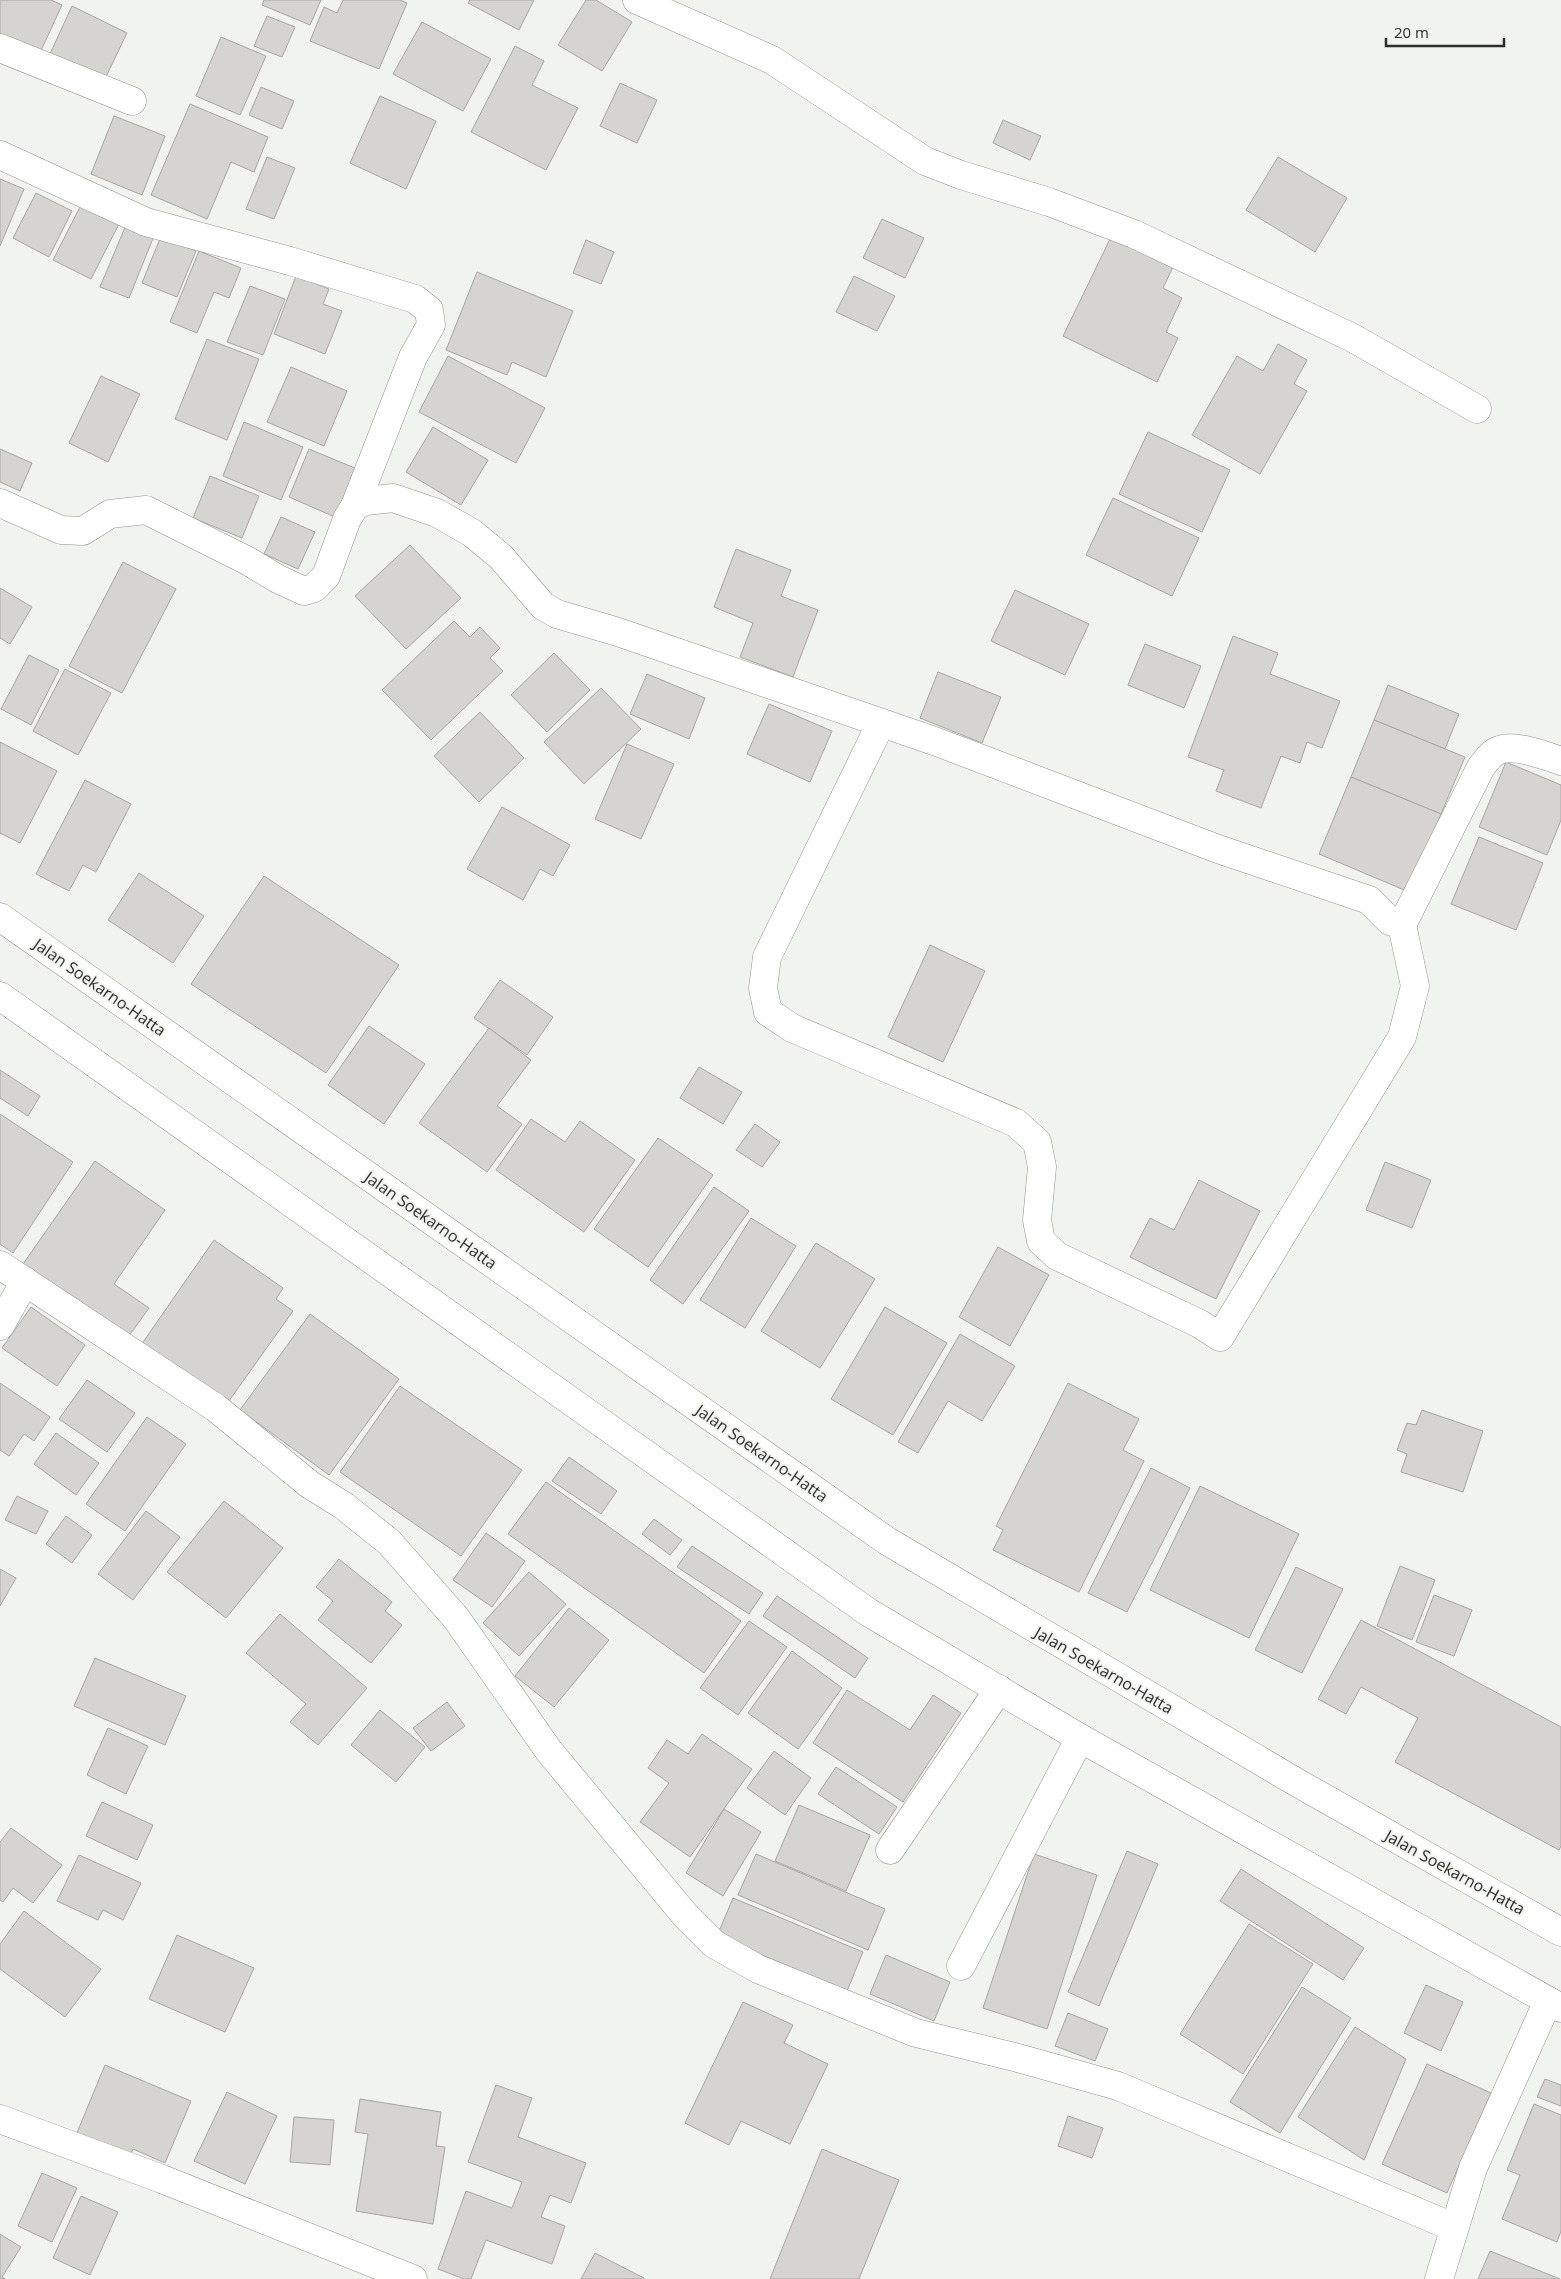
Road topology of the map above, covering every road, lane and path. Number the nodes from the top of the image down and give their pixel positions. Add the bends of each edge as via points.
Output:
1 (637, 0) edge
2 (0, 48) edge
3 (132, 101) dead end
4 (0, 155) edge
5 (1477, 409) dead end
6 (0, 503) edge
7 (355, 506) junction
8 (881, 723) junction
9 (1561, 761) edge
10 (0, 916) edge
11 (1402, 925) junction
12 (0, 996) edge
13 (0, 1265) edge
14 (25, 1281) junction
15 (0, 1326) edge
16 (999, 1689) junction
17 (1080, 1738) junction
18 (890, 1850) dead end
19 (1561, 1932) edge
20 (961, 1966) dead end
21 (1554, 2004) edge
22 (0, 2119) edge
23 (1453, 2227) junction
24 (381, 2273) edge
25 (413, 2279) edge
26 (1438, 2279) edge

1 - 5 main road via 772,60 926,161 1134,234 1354,338
2 - 3 main road
4 - 7 main road via 146,222 415,299 429,310 430,325 413,357
6 - 7 main road via 61,530 83,530 110,514 146,510 304,591 314,588 326,576 347,518
7 - 8 main road via 366,501 393,498 437,513 472,533 502,557 543,606 557,614
8 - 11 main road via 1218,849 1369,900 1390,921
8 - 11 main road via 767,957 762,988 768,1012 792,1028 1016,1123 1037,1142 1039,1151 1042,1167 1037,1220 1041,1241 1058,1256 1200,1324 1220,1337 1402,1037 1415,986
9 - 11 main road via 1523,750 1505,748 1494,752 1481,767
10 - 19 main road, Jalan Soekarno-Hatta via 888,1541 1296,1782
12 - 16 main road via 868,1612
13 - 14 main road
14 - 15 main road
14 - 23 main road via 216,1408 309,1484 344,1506 388,1542 456,1618 549,1751 685,1915 714,1944 758,1970 916,2033 1118,2086
16 - 17 main road
16 - 18 main road
17 - 20 main road
17 - 21 main road
21 - 23 main road via 1473,2168
22 - 24 main road via 162,2179
23 - 26 main road
24 - 25 main road

